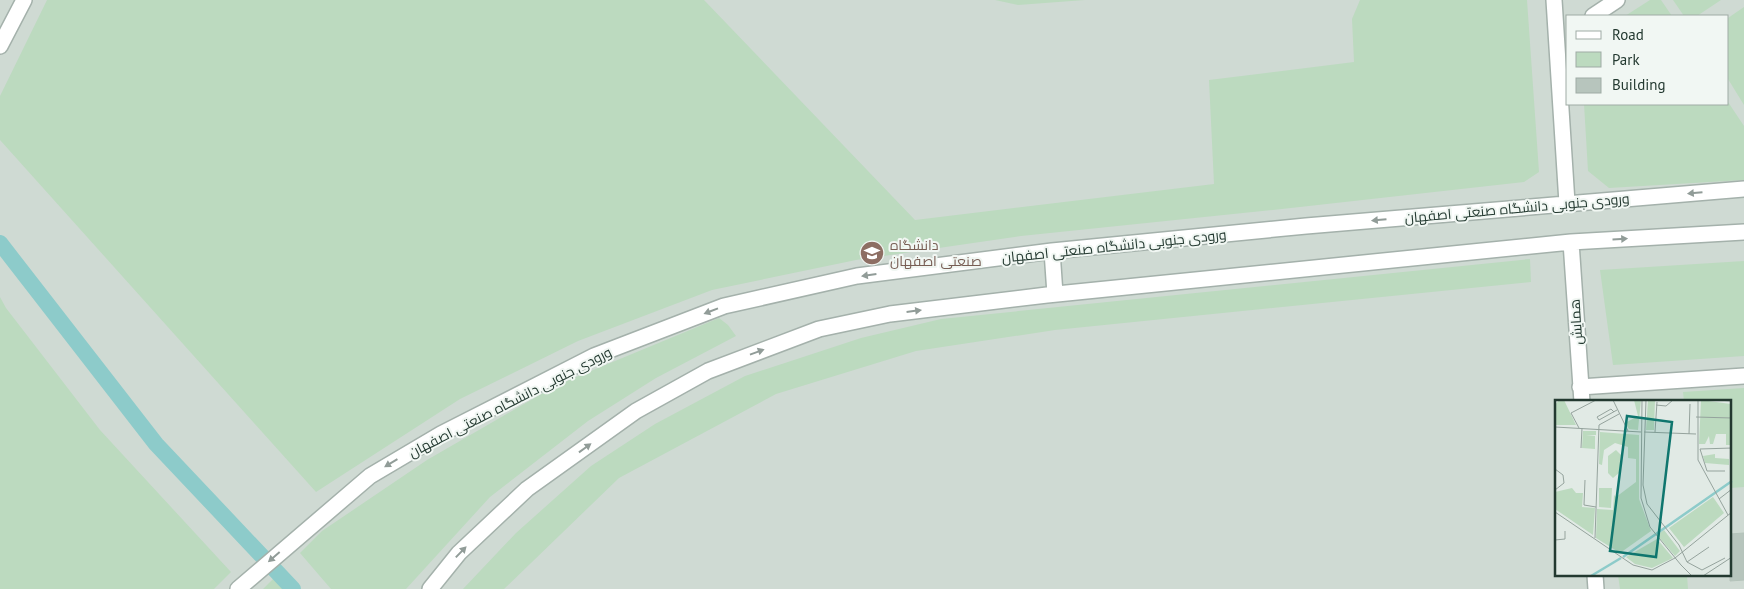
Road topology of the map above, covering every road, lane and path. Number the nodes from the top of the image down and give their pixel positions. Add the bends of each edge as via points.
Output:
1 (24, 0) edge
2 (1554, 0) edge
3 (1617, 0) edge
4 (1594, 15) edge
5 (1562, 37) edge
6 (0, 46) edge
7 (1744, 189) edge
8 (1567, 203) junction
9 (1744, 232) edge
10 (1571, 242) junction
11 (1052, 251) junction
12 (1056, 294) junction
13 (1744, 376) edge
14 (1581, 394) edge
15 (1595, 576) edge
16 (238, 589) edge
17 (430, 589) edge
18 (1596, 589) edge

1 - 6 street
2 - 5 street
3 - 4 street
5 - 8 street
7 -> 8 street, ورودی جنوبی دانشگاه صنعتی اصفهان
8 -> 11 street, ورودی جنوبی دانشگاه صنعتی اصفهان
10 -> 9 street
10 - 12 street
10 - 14 street, همایش
11 - 12 street
11 -> 16 street, ورودی جنوبی دانشگاه صنعتی اصفهان via 857,276 724,306 594,356 441,434 370,476
17 -> 12 street via 459,553 527,489 636,411 708,371 820,330 890,314
13 - 14 street
15 - 18 street

